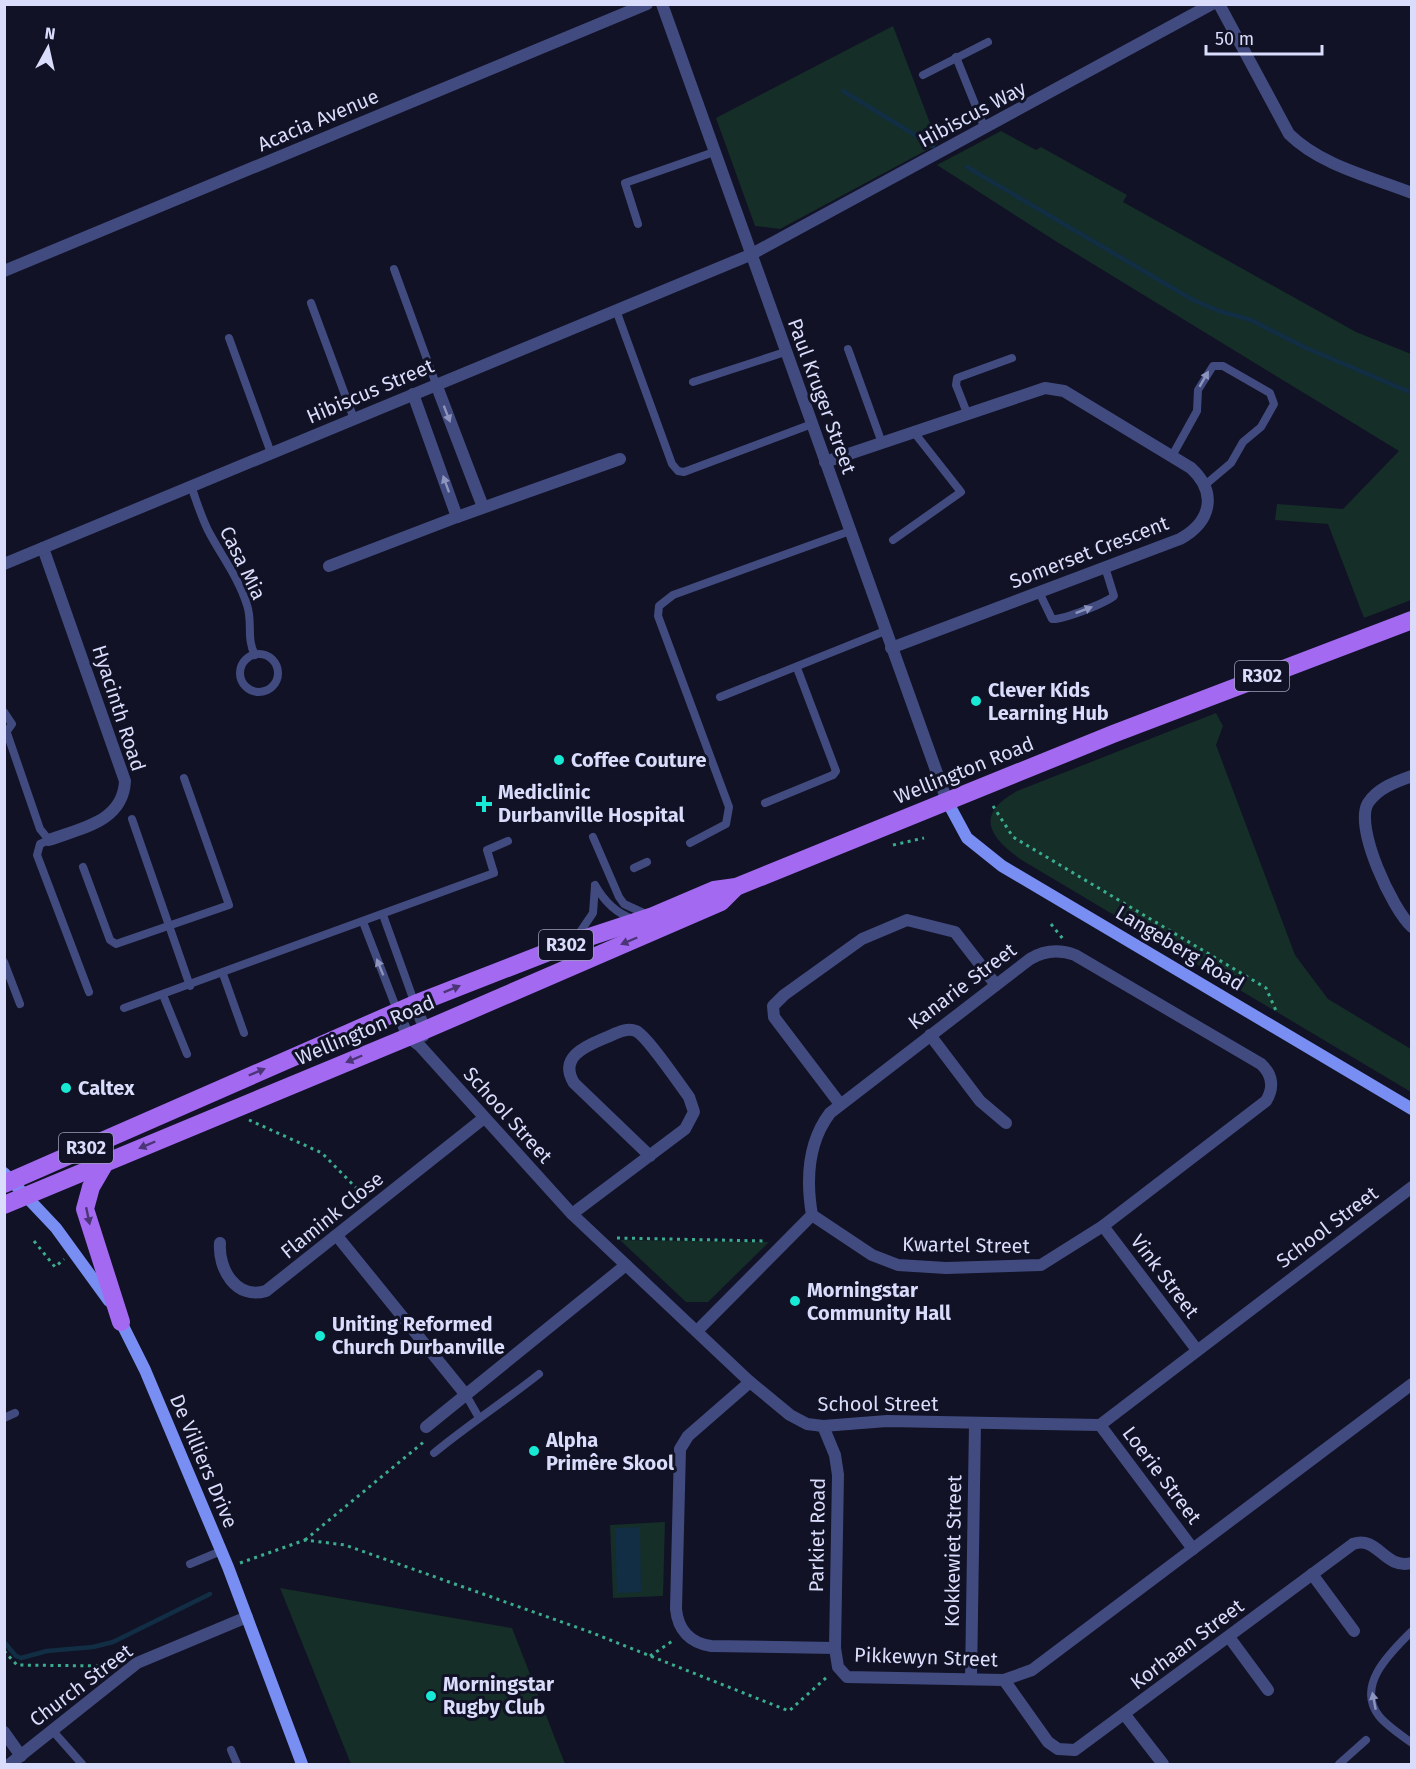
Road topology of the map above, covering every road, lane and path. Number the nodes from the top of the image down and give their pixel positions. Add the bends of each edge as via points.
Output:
1 (647, 4) edge
2 (662, 4) edge
3 (1212, 4) edge
4 (1219, 4) edge
5 (988, 42) dead end
6 (956, 57) junction
7 (923, 75) dead end
8 (985, 129) junction
9 (714, 152) junction
10 (1412, 193) edge
11 (638, 224) dead end
12 (750, 255) junction
13 (394, 269) dead end
14 (4, 271) edge
15 (311, 303) dead end
16 (616, 310) junction
17 (229, 338) dead end
18 (848, 349) dead end
19 (785, 352) junction
20 (1012, 358) dead end
21 (693, 382) dead end
22 (436, 384) junction
23 (413, 394) junction
24 (967, 413) junction
25 (354, 419) junction
26 (812, 424) junction
27 (913, 431) junction
28 (882, 442) junction
29 (271, 453) junction
30 (1172, 456) junction
31 (620, 459) dead end
32 (825, 462) junction
33 (1205, 485) junction
34 (191, 486) junction
35 (483, 507) junction
36 (457, 517) junction
37 (850, 531) junction
38 (893, 540) dead end
39 (43, 548) junction
40 (4, 564) edge
41 (329, 566) dead end
42 (1105, 567) junction
43 (1039, 592) junction
44 (1412, 620) edge
45 (885, 631) junction
46 (891, 648) junction
47 (255, 655) junction
48 (797, 668) junction
49 (720, 697) dead end
50 (4, 712) edge
51 (6, 734) edge
52 (1412, 776) edge
53 (184, 778) dead end
54 (947, 801) junction
55 (765, 803) dead end
56 (993, 806) dead end
57 (132, 819) dead end
58 (593, 837) dead end
59 (924, 838) dead end
60 (49, 840) junction
61 (508, 841) dead end
62 (690, 843) dead end
63 (893, 845) dead end
64 (647, 862) dead end
65 (83, 867) dead end
66 (634, 868) dead end
67 (383, 915) junction
68 (652, 921) junction
69 (363, 922) junction
70 (170, 927) junction
71 (1412, 927) edge
72 (574, 942) junction
73 (4, 962) edge
74 (223, 974) junction
75 (996, 985) junction
76 (190, 986) junction
77 (89, 992) dead end
78 (163, 995) junction
79 (20, 1004) dead end
80 (415, 1004) junction
81 (124, 1008) dead end
82 (398, 1012) junction
83 (1278, 1013) dead end
84 (244, 1033) dead end
85 (930, 1035) junction
86 (418, 1038) junction
87 (187, 1054) dead end
88 (1271, 1089) joint
89 (840, 1104) junction
90 (1412, 1109) edge
91 (245, 1118) dead end
92 (484, 1118) junction
93 (1006, 1123) dead end
94 (650, 1156) junction
95 (105, 1162) junction
96 (7, 1179) edge
97 (1412, 1187) edge
98 (27, 1195) junction
99 (4, 1205) edge
100 (373, 1206) junction
101 (572, 1214) junction
102 (812, 1215) junction
103 (1103, 1226) junction
104 (337, 1236) junction
105 (597, 1237) junction
106 (33, 1241) dead end
107 (787, 1241) junction
108 (220, 1243) dead end
109 (65, 1258) dead end
110 (626, 1265) junction
111 (121, 1322) junction
112 (697, 1331) junction
113 (1197, 1350) junction
114 (539, 1374) dead end
115 (750, 1382) junction
116 (1412, 1384) edge
117 (466, 1395) junction
118 (15, 1413) dead end
119 (478, 1416) junction
120 (4, 1418) edge
121 (975, 1424) junction
122 (1100, 1425) junction
123 (823, 1426) junction
124 (426, 1427) joint
125 (434, 1453) dead end
126 (304, 1540) junction
127 (1193, 1549) junction
128 (221, 1551) junction
129 (1412, 1563) edge
130 (190, 1564) dead end
131 (228, 1568) junction
132 (1312, 1574) junction
133 (247, 1617) junction
134 (1354, 1630) dead end
135 (1412, 1631) edge
136 (684, 1633) junction
137 (1229, 1637) junction
138 (835, 1648) junction
139 (4, 1651) edge
140 (650, 1656) junction
141 (838, 1667) junction
142 (122, 1672) junction
143 (971, 1680) junction
144 (1004, 1680) junction
145 (1268, 1690) dead end
146 (1125, 1715) junction
147 (52, 1730) junction
148 (4, 1732) edge
149 (1366, 1740) dead end
150 (1412, 1743) edge
151 (231, 1750) dead end
152 (21, 1756) junction
153 (10, 1764) edge
154 (82, 1764) edge
155 (237, 1764) edge
156 (302, 1764) edge
157 (1163, 1764) edge
158 (1339, 1764) edge

1 - 14 street, Acacia Avenue
2 - 9 street, Paul Kruger Street
3 - 8 street, Hibiscus Way
4 - 10 street via 1288,134 1296,142 1320,157
5 - 6 lane
6 - 7 lane
6 - 8 lane
8 - 12 street, Hibiscus Way
9 - 11 lane via 625,183
9 - 12 street, Paul Kruger Street
12 - 16 street, Hibiscus Street
12 - 19 street, Paul Kruger Street
13 - 22 lane
15 - 25 lane
16 - 22 street, Hibiscus Street
16 - 26 lane via 672,464 678,471
17 - 29 lane
18 - 28 lane
19 - 21 lane
19 - 26 street, Paul Kruger Street
20 - 24 lane via 957,378
22 - 23 street, Hibiscus Street
22 -> 35 street
23 - 25 street, Hibiscus Street
36 -> 23 street
24 - 27 street
24 - 30 street via 1034,390 1056,388
25 - 29 street, Hibiscus Street
26 - 32 street, Paul Kruger Street
27 - 28 street
27 - 38 lane via 961,492
28 - 32 street
29 - 34 street, Hibiscus Street
30 - 33 street via 1191,468
30 -> 33 lane via 1197,411 1198,390 1213,366 1222,366 1270,393 1274,404 1261,427 1243,442 1228,467
31 - 35 street
32 - 37 street, Paul Kruger Street
33 - 42 street, Somerset Crescent via 1205,516 1192,532
34 - 39 street, Hibiscus Street
34 - 47 lane, Casa Mia via 209,533 248,607 250,645
35 - 36 street
36 - 41 street
37 - 45 street, Paul Kruger Street
37 - 62 lane via 673,595 659,606 658,616 729,807 726,824
39 - 40 street, Hibiscus Street
39 - 60 street, Hyacinth Road via 125,781 120,803 109,816
42 - 43 street, Somerset Crescent
43 -> 42 lane via 1052,619 1088,608 1114,596
43 - 46 street, Somerset Crescent
44 - 54 main road, Wellington Road / R302
45 - 46 street, Paul Kruger Street
45 - 48 lane
46 - 54 street, Paul Kruger Street
47 - 47 lane via 267,656 276,665 276,683 266,691 254,691 241,679 241,666
48 - 49 lane
48 - 55 lane via 836,771
50 - 51 lane via 12,723
51 - 60 lane via 40,829
52 - 71 street via 1376,794 1368,804 1364,820 1390,898
53 - 70 lane via 229,901 227,906
54 - 68 main road, Wellington Road / R302 via 736,887 714,890
54 - 90 street, Langeberg Road via 967,838 1002,866
56 - 83 path via 1013,837 1266,988
57 - 70 lane
58 - 68 lane via 619,897
59 - 63 path
60 - 77 lane via 40,844 37,855
61 - 67 lane via 487,850 494,873
64 - 66 lane
65 - 70 lane via 112,943 119,945
67 - 69 lane
67 - 80 lane
68 - 72 main road, Wellington Road / R302
68 - 72 lane via 623,916 595,885 593,913
68 -> 86 main road, Wellington Road / R302
69 - 74 lane
82 -> 69 lane
70 - 76 lane
80 -> 72 main road, Wellington Road / R302
73 - 79 lane
74 - 76 lane
74 - 84 lane
75 - 85 street, Kanarie Street
75 - 88 street, Kanarie Street via 1043,952 1076,955 1261,1064 1270,1075
75 - 89 street via 955,932 907,920 862,939 783,994 773,1006 774,1017
76 - 78 lane
78 - 81 lane
78 - 87 lane
80 - 82 main road, Wellington Road / R302
80 - 86 street, School Street
82 - 86 street, School Street
96 -> 82 main road, Wellington Road / R302
85 - 89 street, Kanarie Street
85 - 93 street via 981,1101
86 - 92 street, School Street
86 -> 95 main road, Wellington Road / R302
88 - 103 street, Kwartel Street via 1260,1106
89 - 102 street, Kanarie Street via 818,1133 808,1176
91 - 100 path via 322,1153
92 - 100 street, Flamink Close
92 - 101 street, School Street
94 - 94 street via 690,1124 694,1107 640,1034 626,1030 578,1051 569,1071 574,1083
94 - 101 street
95 - 98 main road, Wellington Road / R302
95 -> 111 main road via 91,1187 85,1209
96 - 98 street, De Villiers Drive
97 - 113 street, School Street
98 - 99 main road, Wellington Road / R302
98 - 111 street, De Villiers Drive via 92,1275
100 - 104 street, Flamink Close
101 - 105 street, School Street
102 - 103 street, Kwartel Street via 880,1259 946,1268 1041,1265
102 - 107 street
103 - 113 street, Vink Street
104 - 108 street, Flamink Close via 272,1288 254,1293 242,1290 229,1277 221,1262
104 - 117 street
105 - 107 path
105 - 110 street, School Street
106 - 109 path via 55,1267
107 - 112 street
110 - 112 street, School Street
110 - 117 street
111 - 128 street, De Villiers Drive
112 - 115 street, School Street
113 - 122 street, School Street
114 - 119 lane via 490,1412
115 - 123 street, School Street via 798,1421
115 - 136 street via 688,1436 680,1449 676,1609
116 - 127 street, Pikkewyn Street
117 - 119 lane
117 - 124 street
118 - 120 lane
119 - 125 lane
121 - 122 street, School Street
121 - 123 street, School Street via 887,1422
121 - 143 street, Kokkewiet Street
122 - 127 street, Loerie Street
123 - 138 street, Parkiet Road via 838,1475
124 - 126 path via 428,1438
126 - 131 path
126 - 140 path via 345,1545
127 - 144 street, Pikkewyn Street via 1032,1670
128 - 130 lane
128 - 131 street, De Villiers Drive
129 - 132 street, Korhaan Street via 1395,1563 1372,1545 1358,1542
131 - 133 street, De Villiers Drive
132 - 134 street
132 - 137 street, Korhaan Street
133 - 142 street, Church Street via 158,1652
133 - 156 street, De Villiers Drive
150 -> 135 lane via 1378,1715 1372,1690 1377,1671
136 - 138 street, Pikkewyn Street via 711,1646
136 - 140 path
137 - 145 street
137 - 146 street, Korhaan Street
138 - 141 street, Pikkewyn Street
139 - 142 path via 17,1665 102,1666
140 - 141 path via 789,1711
141 - 143 street, Pikkewyn Street via 847,1677
142 - 147 street, Church Street
143 - 144 street, Pikkewyn Street
144 - 146 street, Korhaan Street via 1048,1742 1058,1749 1080,1748
146 - 157 street
147 - 152 street, Church Street
147 - 154 lane
148 - 152 street
149 - 158 lane
151 - 155 lane
152 - 153 street, Church Street

